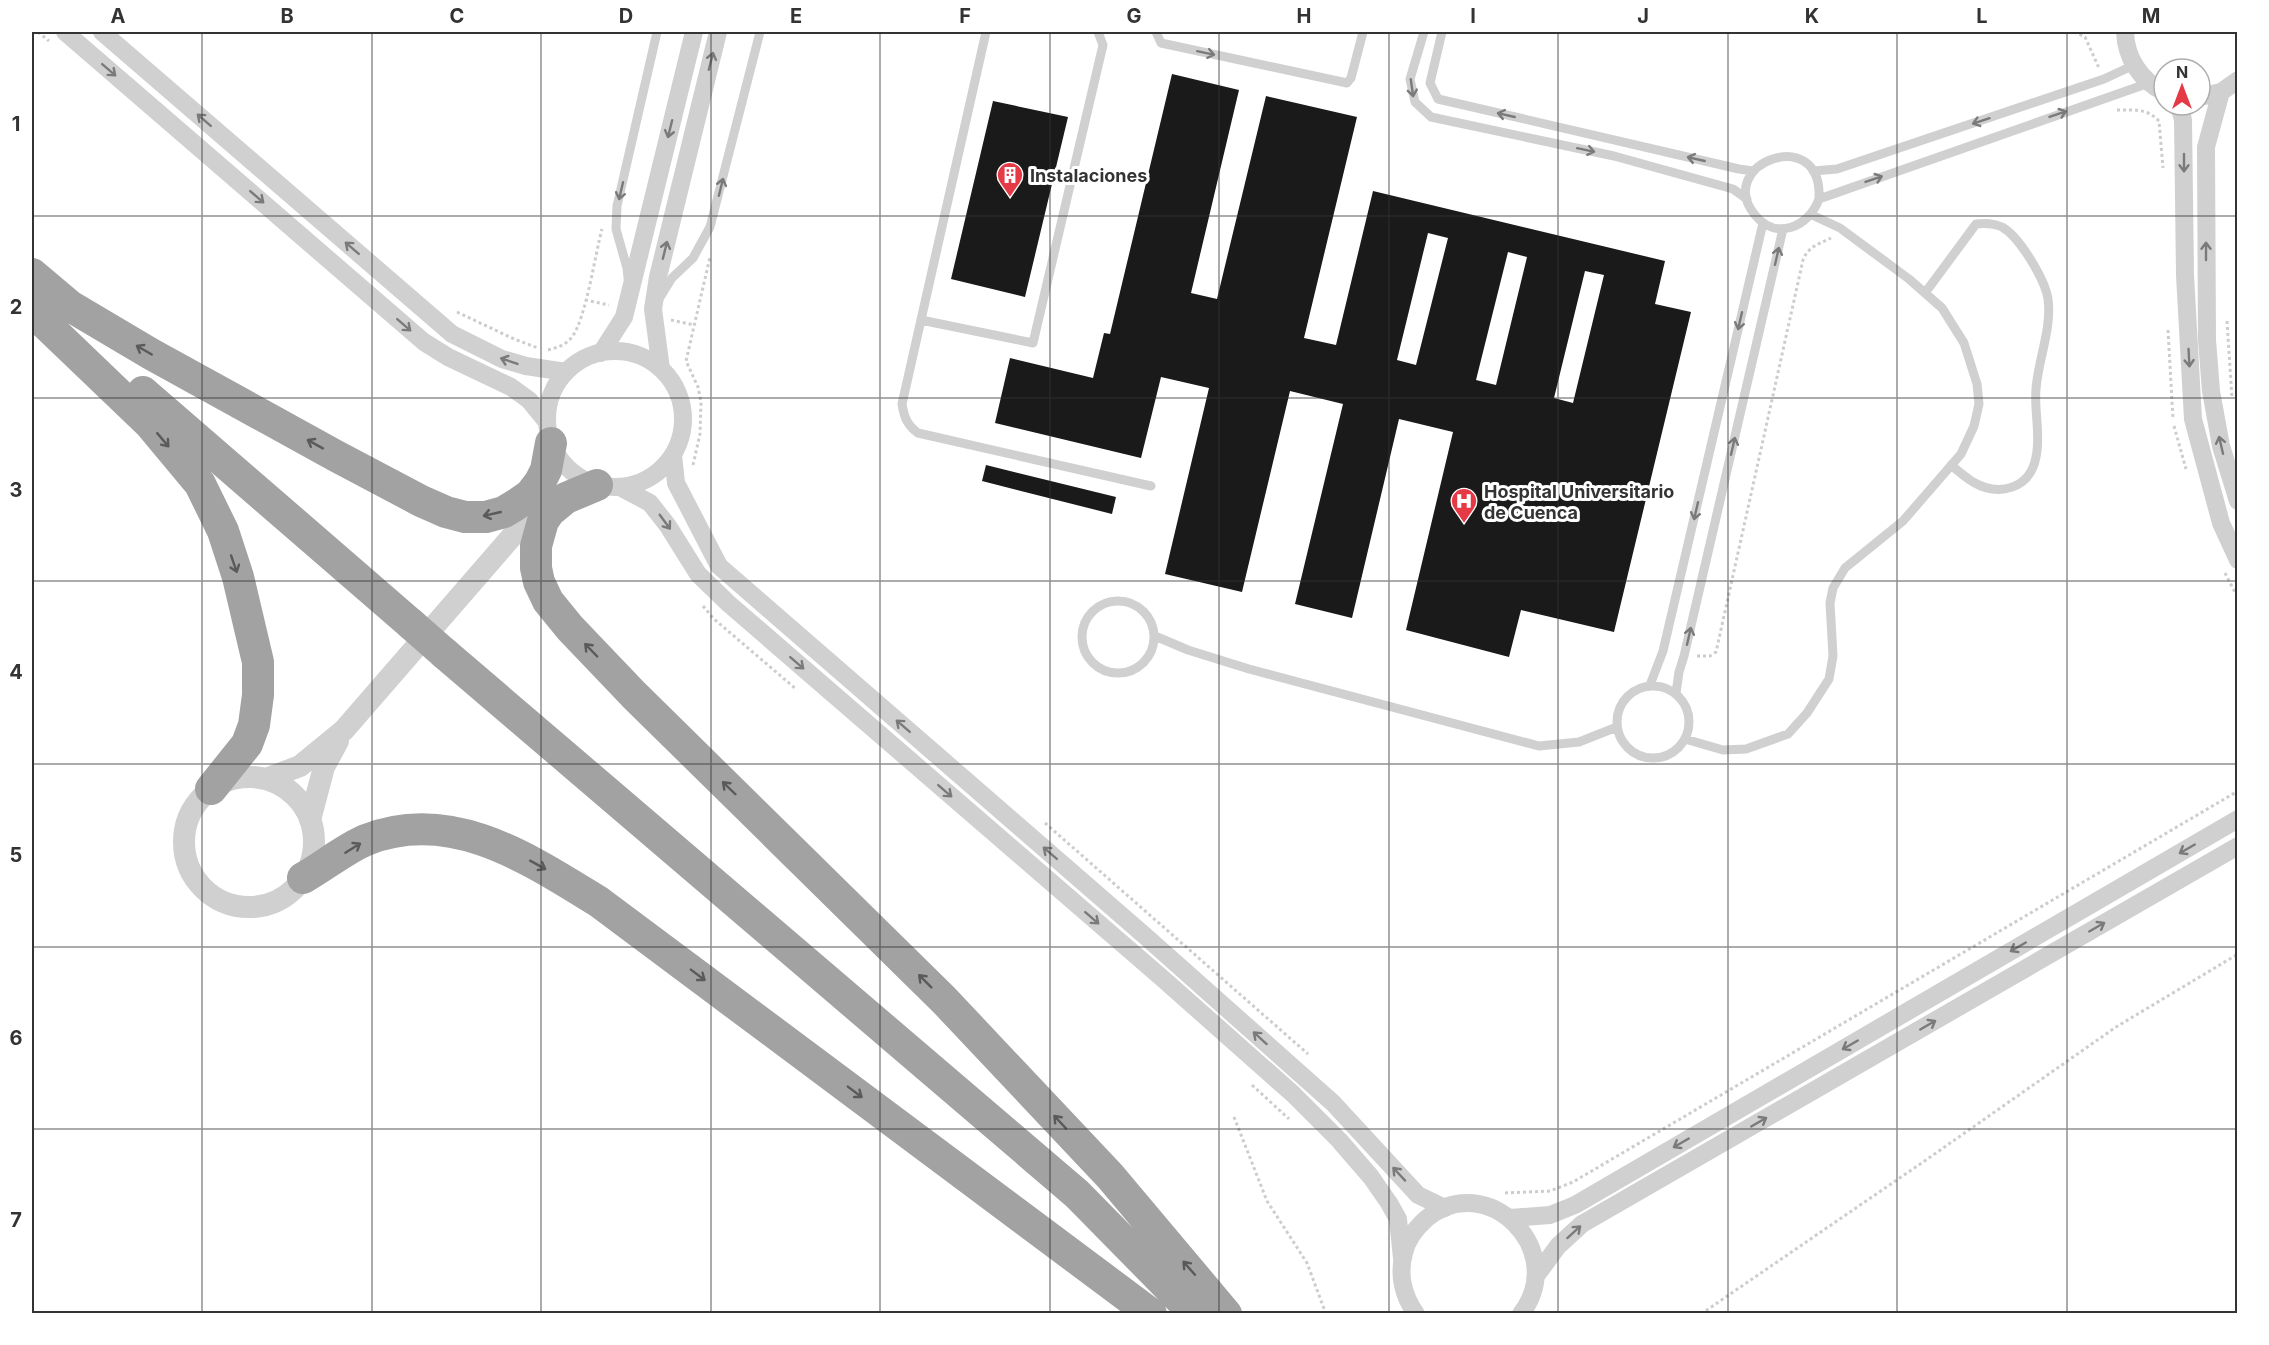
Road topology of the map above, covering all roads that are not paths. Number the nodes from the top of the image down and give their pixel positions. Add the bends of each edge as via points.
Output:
1 (65, 32) edge
2 (102, 32) edge
3 (657, 32) edge
4 (694, 32) edge
5 (718, 32) edge
6 (760, 32) edge
7 (986, 32) edge
8 (1098, 32) edge
9 (1156, 32) edge
10 (1363, 32) edge
11 (1424, 32) edge
12 (1442, 32) edge
13 (2122, 34) edge
14 (2134, 65) junction
15 (2238, 80) edge
16 (2152, 82) edge
17 (2152, 89) edge
18 (2221, 92) junction
19 (2212, 94) edge
20 (2181, 117) edge
21 (1753, 171) junction
22 (1813, 171) junction
23 (1747, 199) junction
24 (1819, 199) junction
25 (1812, 214) junction
26 (1763, 223) junction
27 (1784, 229) junction
28 (32, 273) edge
29 (1925, 293) junction
30 (32, 294) edge
31 (628, 297) junction
32 (653, 309) junction
33 (32, 311) edge
34 (921, 320) junction
35 (601, 353) junction
36 (662, 369) junction
37 (566, 372) junction
38 (552, 441) junction
39 (674, 454) junction
40 (1951, 465) junction
41 (598, 483) junction
42 (1151, 486) dead end
43 (2238, 501) edge
44 (540, 504) junction
45 (2238, 560) edge
46 (1155, 636) junction
47 (1650, 685) junction
48 (1676, 693) junction
49 (1617, 727) junction
50 (344, 730) junction
51 (1685, 739) junction
52 (266, 779) junction
53 (211, 789) junction
54 (2238, 819) edge
55 (310, 820) junction
56 (2238, 846) edge
57 (303, 878) junction
58 (1445, 1208) junction
59 (1510, 1218) junction
60 (1402, 1258) junction
61 (1536, 1276) junction
62 (1151, 1314) edge
63 (1195, 1314) edge
64 (1226, 1314) edge
65 (1416, 1314) edge
66 (1521, 1314) edge

1 -> 38 street via 424,342 529,400
37 -> 2 street via 502,359 452,334
3 -> 31 lane via 617,206 616,229 627,268
4 -> 31 street
32 -> 5 street
32 -> 6 lane via 672,278 693,258 710,227
7 - 34 lane
8 - 34 lane via 1103,45 1033,343
9 -> 10 lane via 1161,43 1347,83
11 -> 23 lane via 1410,80 1414,102 1431,117 1614,156 1733,189
21 -> 12 lane via 1438,99 1430,82
13 - 14 street
14 - 16 street
14 -> 22 lane via 2104,80 1837,169
15 - 18 street
24 -> 17 lane
18 - 19 street
43 -> 18 street via 2219,435 2207,340 2206,147
20 -> 45 street via 2193,418 2221,523
21 - 22 lane via 1768,159 1788,156
21 - 23 lane via 1746,189
22 - 24 lane via 1818,180
23 - 26 lane via 1750,209
24 - 25 lane
25 - 27 lane via 1802,223
25 - 29 lane via 1834,224
26 - 27 lane
26 -> 47 lane via 1663,651
48 -> 27 lane
38 -> 28 highway via 540,482 517,504 486,517 446,512 151,354 70,306
29 - 40 lane via 1942,308 1964,343 1977,384 1979,404 1974,426 1961,454
29 - 40 lane via 1976,224 1989,223 2004,228 2022,246 2048,298 2037,375 2033,468 2024,480 2007,490 1989,489 1973,482
30 - 63 highway, bridge via 444,653 1077,1194
31 - 35 street via 624,317
32 - 36 street
33 -> 53 highway via 150,424 200,484 223,531 258,662 258,695 247,744
34 - 42 lane via 902,404 908,426 918,433
35 - 36 street via 628,353
35 - 37 street via 579,361
36 - 39 street via 679,395 683,415
37 - 38 street via 551,395
38 - 41 street via 567,468
38 - 44 street via 550,488
39 - 41 street via 654,475 641,482
58 -> 39 street via 1418,1195 1333,1103 719,566 676,483
40 - 51 lane via 1904,521 1845,568 1833,588 1830,603 1833,656 1828,679 1807,713 1788,734 1746,749 1723,750
41 - 44 street via 565,483
41 -> 60 street via 650,503 698,574 729,604 1293,1094 1339,1140 1389,1203 1398,1219
64 -> 41 highway via 1110,1176 959,1016 634,695 548,600 536,568 536,546 543,521 566,498
44 - 50 street
46 - 46 lane via 1141,609 1132,603 1111,601 1093,611 1082,628 1081,639 1095,666 1114,674 1143,664 1154,646
46 - 49 lane via 1249,669 1539,746 1579,742
47 - 48 lane
47 - 49 lane via 1627,696 1618,710
48 - 51 lane via 1690,719
49 - 51 lane via 1633,752 1652,758 1671,753
50 - 52 street via 300,766
50 - 55 street via 324,767
52 - 53 street via 243,777
52 - 55 street via 290,792
53 - 57 street via 193,808 184,831 187,862 203,889 225,903 262,906 285,896
54 -> 59 street via 1575,1205 1550,1215
55 - 57 street via 314,850
61 -> 56 street via 1558,1246 1582,1224
57 -> 62 highway via 365,841 401,830 443,830 495,843 539,865 599,902
58 - 59 street via 1479,1205
58 - 60 street via 1417,1227
59 - 61 street via 1530,1244
60 - 65 street via 1403,1287
61 - 66 street via 1532,1295

